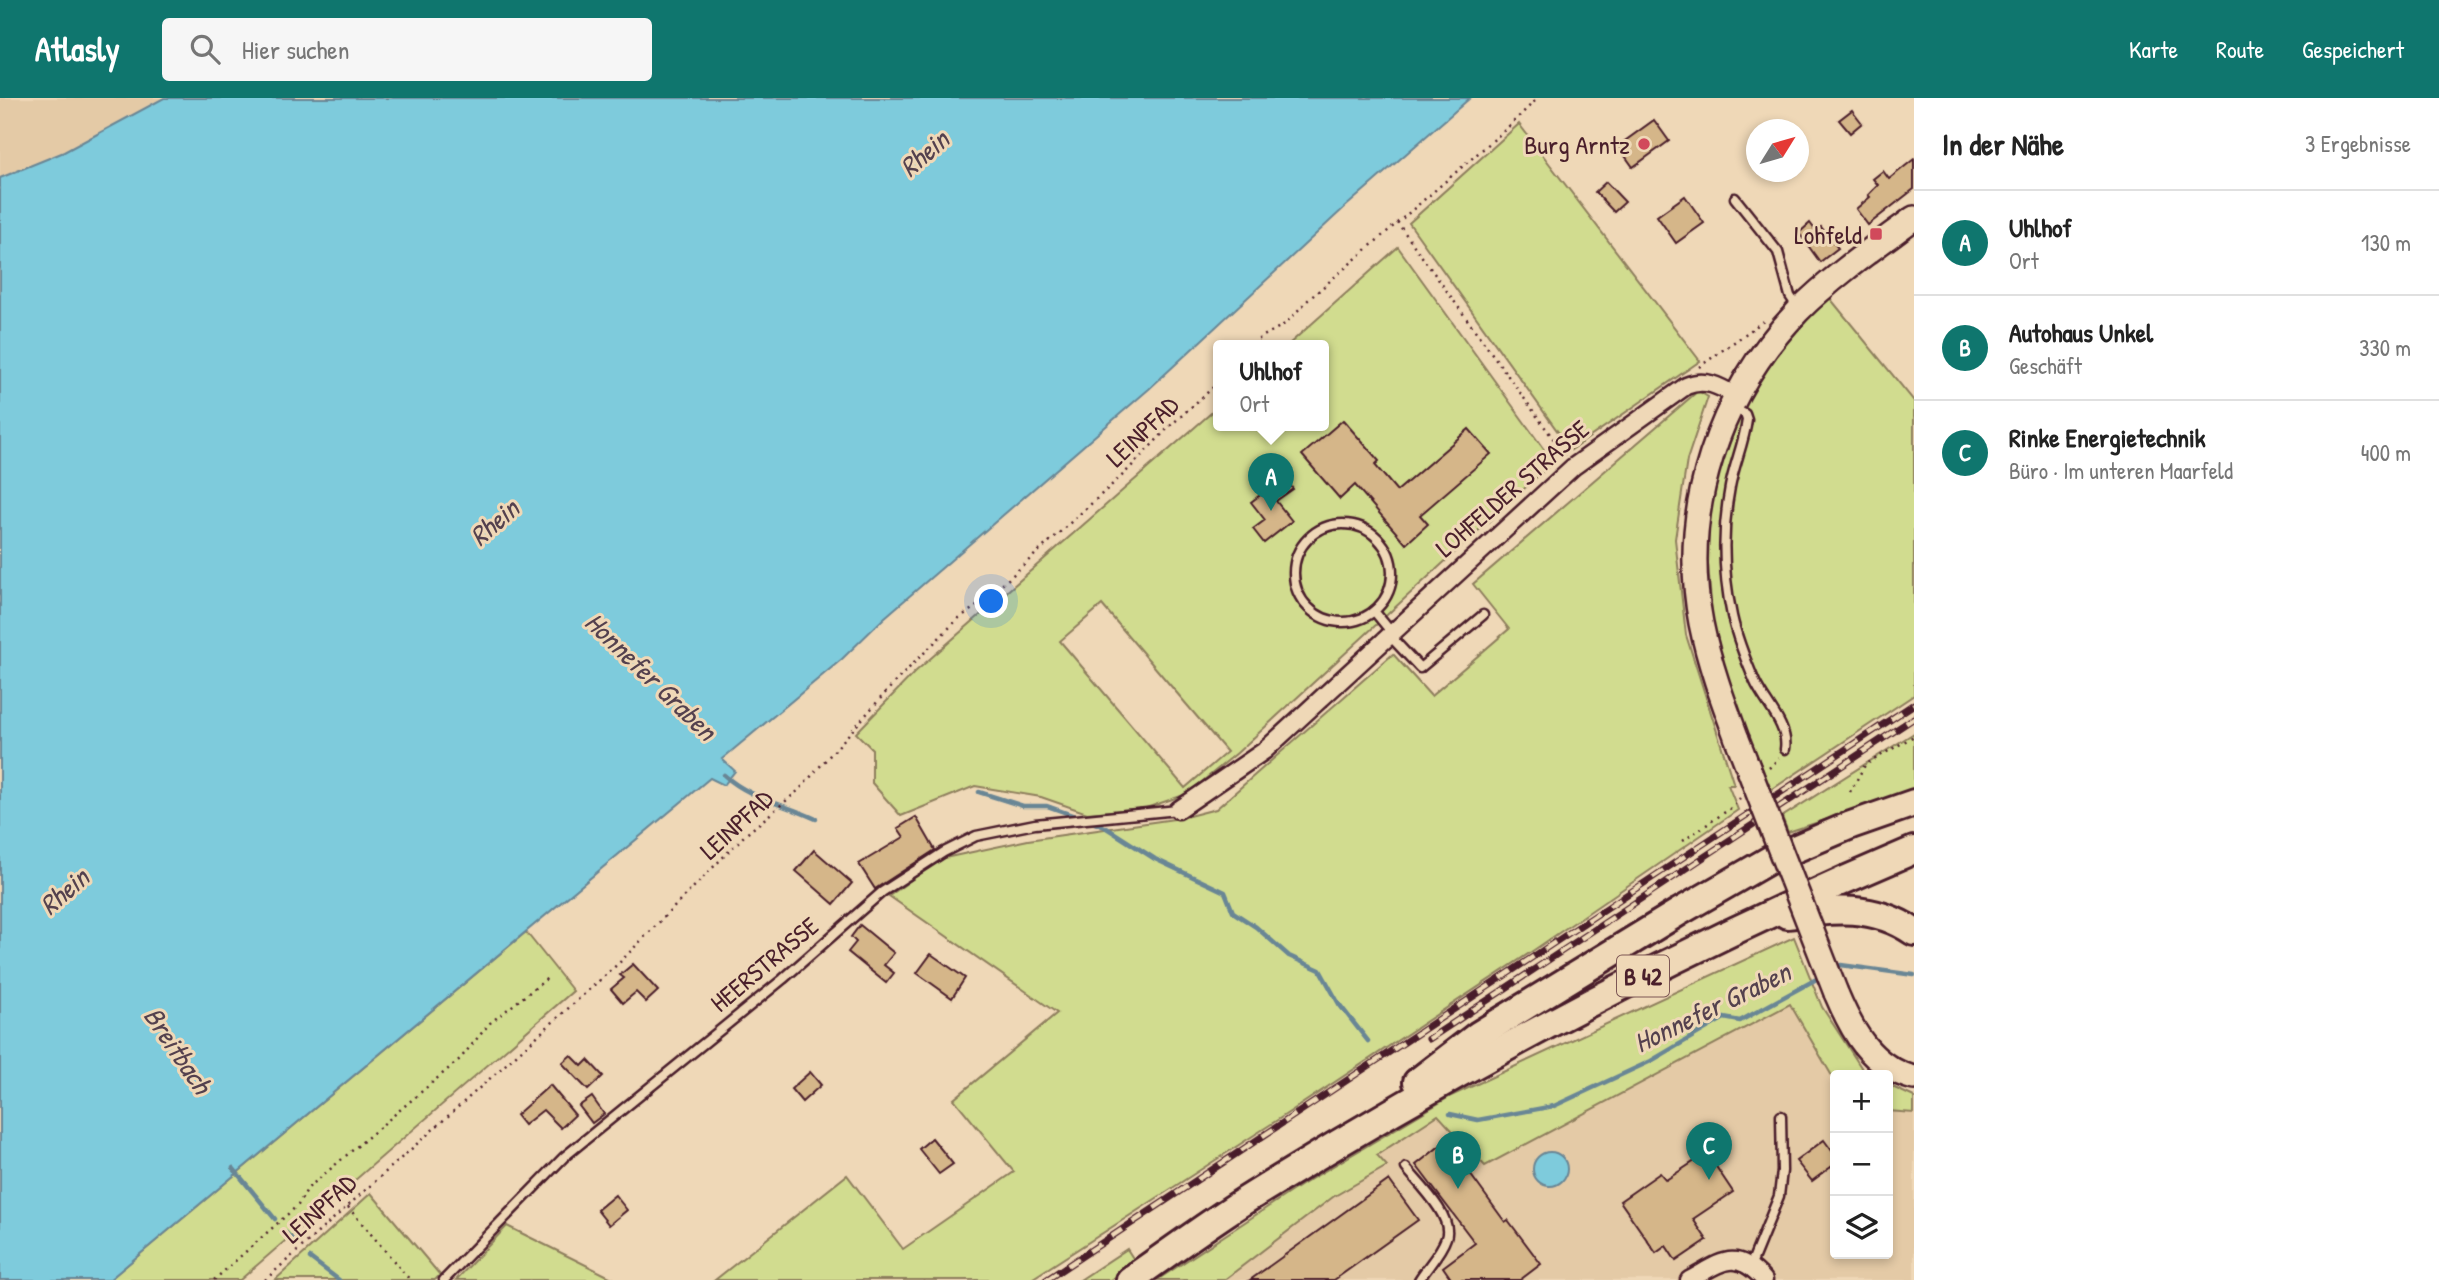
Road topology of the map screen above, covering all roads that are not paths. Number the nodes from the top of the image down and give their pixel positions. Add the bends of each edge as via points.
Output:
1 (1735, 198) dead end
2 (1914, 218) edge
3 (1800, 310) junction
4 (1733, 401) junction
5 (1374, 611) junction
6 (1483, 615) dead end
7 (1391, 634) junction
8 (1785, 750) dead end
9 (1903, 806) edge
10 (1178, 810) joint
11 (1914, 850) edge
12 (1782, 854) junction
13 (1760, 918) junction
14 (1914, 932) edge
15 (1914, 1078) edge
16 (1781, 1116) dead end
17 (1332, 1148) junction
18 (1406, 1168) dead end
19 (1750, 1267) junction
20 (444, 1280) edge
21 (1130, 1280) edge
22 (1419, 1280) edge
23 (1689, 1280) edge
24 (1764, 1280) edge

1 - 3 lane via 1778,251 1790,296
2 - 3 street
3 - 4 street via 1754,366
4 - 7 street, LOHFELDER STRASSE via 1718,386 1705,382 1686,386 1573,467
4 - 8 lane via 1747,420 1729,489 1724,547 1728,594 1746,661 1785,734
4 - 12 street, bridge via 1712,451 1698,510 1697,596 1718,685
5 - 5 lane via 1391,583 1386,550 1363,528 1330,525 1315,532 1303,543 1293,573 1304,602 1315,613 1337,621
5 - 7 lane
6 - 7 lane via 1420,668
7 - 10 street, LOHFELDER STRASSE via 1264,751
9 - 12 main road
10 - 20 lane, HEERSTRASSE via 1035,824 976,836 944,852 882,892 564,1157
11 - 13 main road, B 42
12 - 15 street, bridge via 1850,1024 1868,1051 1895,1071
12 - 17 main road via 1478,1035
13 - 14 main road via 1855,910 1886,917
13 - 17 main road, B 42 via 1527,1036
16 - 19 lane via 1779,1196
17 - 21 main road, B 42
18 - 22 lane via 1447,1225 1447,1237
19 - 23 street via 1740,1261 1725,1261
19 - 24 street

